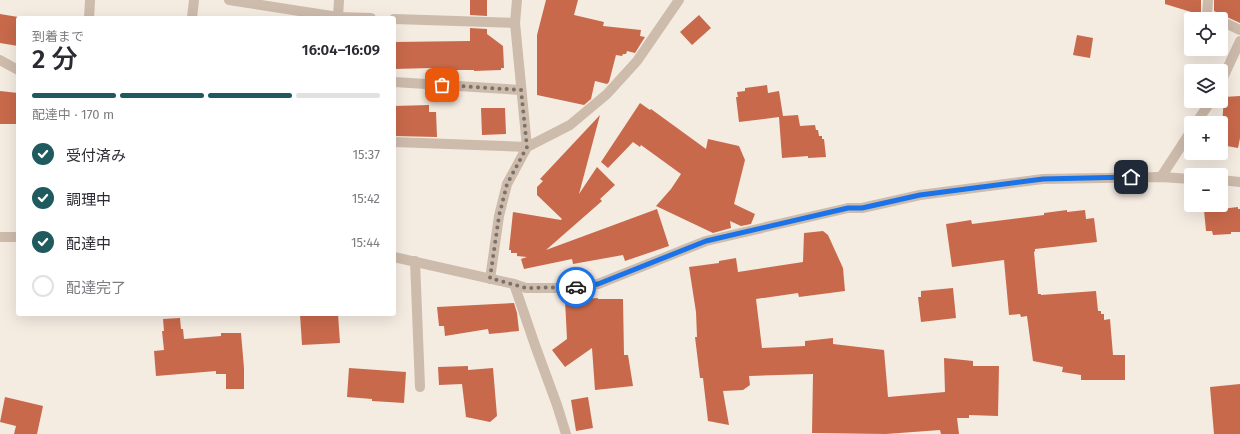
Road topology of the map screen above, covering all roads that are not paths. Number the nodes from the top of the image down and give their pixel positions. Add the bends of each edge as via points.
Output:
1 (194, 0) edge
2 (229, 0) edge
3 (339, 0) edge
4 (517, 0) edge
5 (679, 0) edge
6 (1208, 0) edge
7 (90, 1) dead end
8 (1206, 12) edge
9 (89, 16) edge
10 (192, 16) edge
11 (332, 16) edge
12 (338, 16) edge
13 (396, 19) edge
14 (515, 23) junction
15 (1228, 24) edge
16 (1240, 30) edge
17 (1240, 41) edge
18 (0, 60) edge
19 (1228, 67) edge
20 (16, 69) edge
21 (396, 82) edge
22 (521, 90) junction
23 (396, 142) edge
24 (1184, 142) edge
25 (527, 147) junction
26 (1161, 177) junction
27 (1184, 179) edge
28 (1228, 181) edge
29 (1240, 182) edge
30 (0, 236) edge
31 (16, 237) edge
32 (396, 257) edge
33 (415, 261) junction
34 (490, 278) junction
35 (514, 284) junction
36 (420, 386) dead end
37 (566, 434) edge

1 - 10 street
2 - 11 street
3 - 12 street
4 - 14 street
5 - 25 street via 637,61 607,94 570,125
6 - 8 street
7 - 9 street
13 - 14 street
14 - 22 street
15 - 16 street
17 - 19 street
18 - 20 street
21 - 22 street
22 - 25 street
23 - 25 street
24 - 26 street
25 - 34 street via 507,184 499,216
26 - 27 street
26 - 35 street via 1043,179 920,195 862,208 848,208 706,241 598,284 572,288 526,288
28 - 29 street
30 - 31 street
32 - 33 street
33 - 34 street
33 - 36 street
34 - 35 street
35 - 37 street

